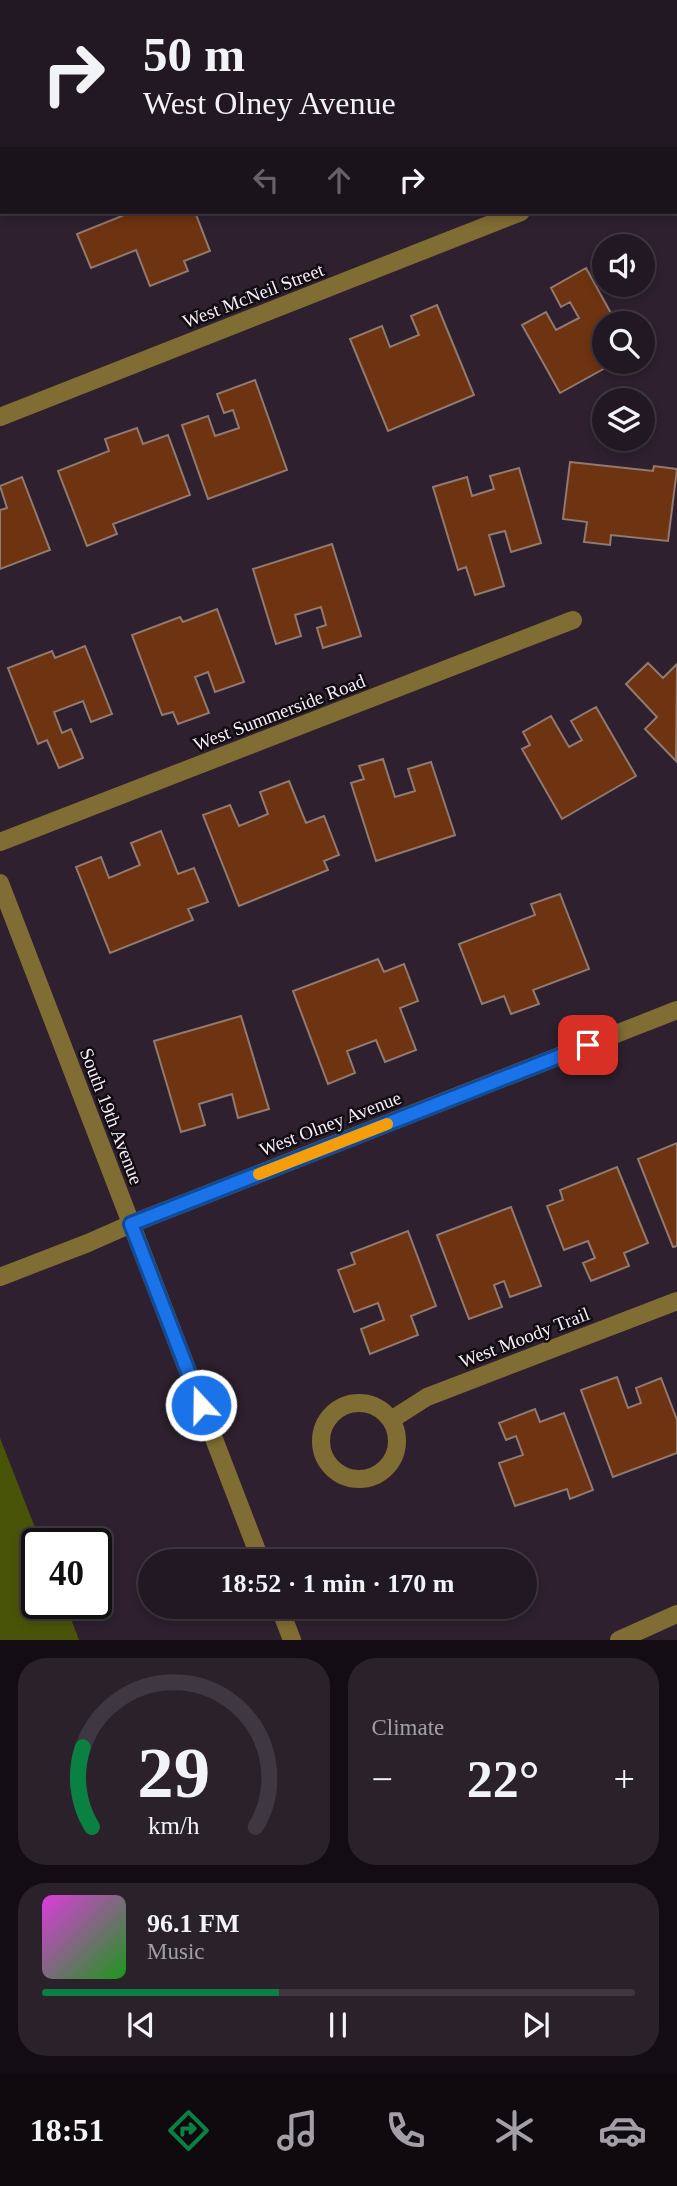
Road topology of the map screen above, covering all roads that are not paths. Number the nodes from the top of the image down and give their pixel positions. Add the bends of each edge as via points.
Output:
1 (516, 214) edge
2 (0, 417) edge
3 (573, 620) dead end
4 (0, 842) edge
5 (0, 883) edge
6 (677, 1010) edge
7 (131, 1224) junction
8 (0, 1277) edge
9 (677, 1301) edge
10 (391, 1420) junction
11 (256, 1549) edge
12 (677, 1614) edge
13 (284, 1619) edge
14 (292, 1640) edge
15 (619, 1640) edge

1 - 2 street, West McNeil Street
3 - 4 street, West Summerside Road
5 - 7 street, South 19th Avenue
6 - 7 street, West Olney Avenue
7 - 8 street, West Olney Avenue
7 - 11 street, South 19th Avenue
9 - 10 street, West Moody Trail via 427,1397
10 - 10 street via 370,1403 339,1407 320,1433 320,1449 327,1464 339,1475 355,1479 371,1478 385,1469 395,1456 398,1440
12 - 15 street
13 - 14 street

